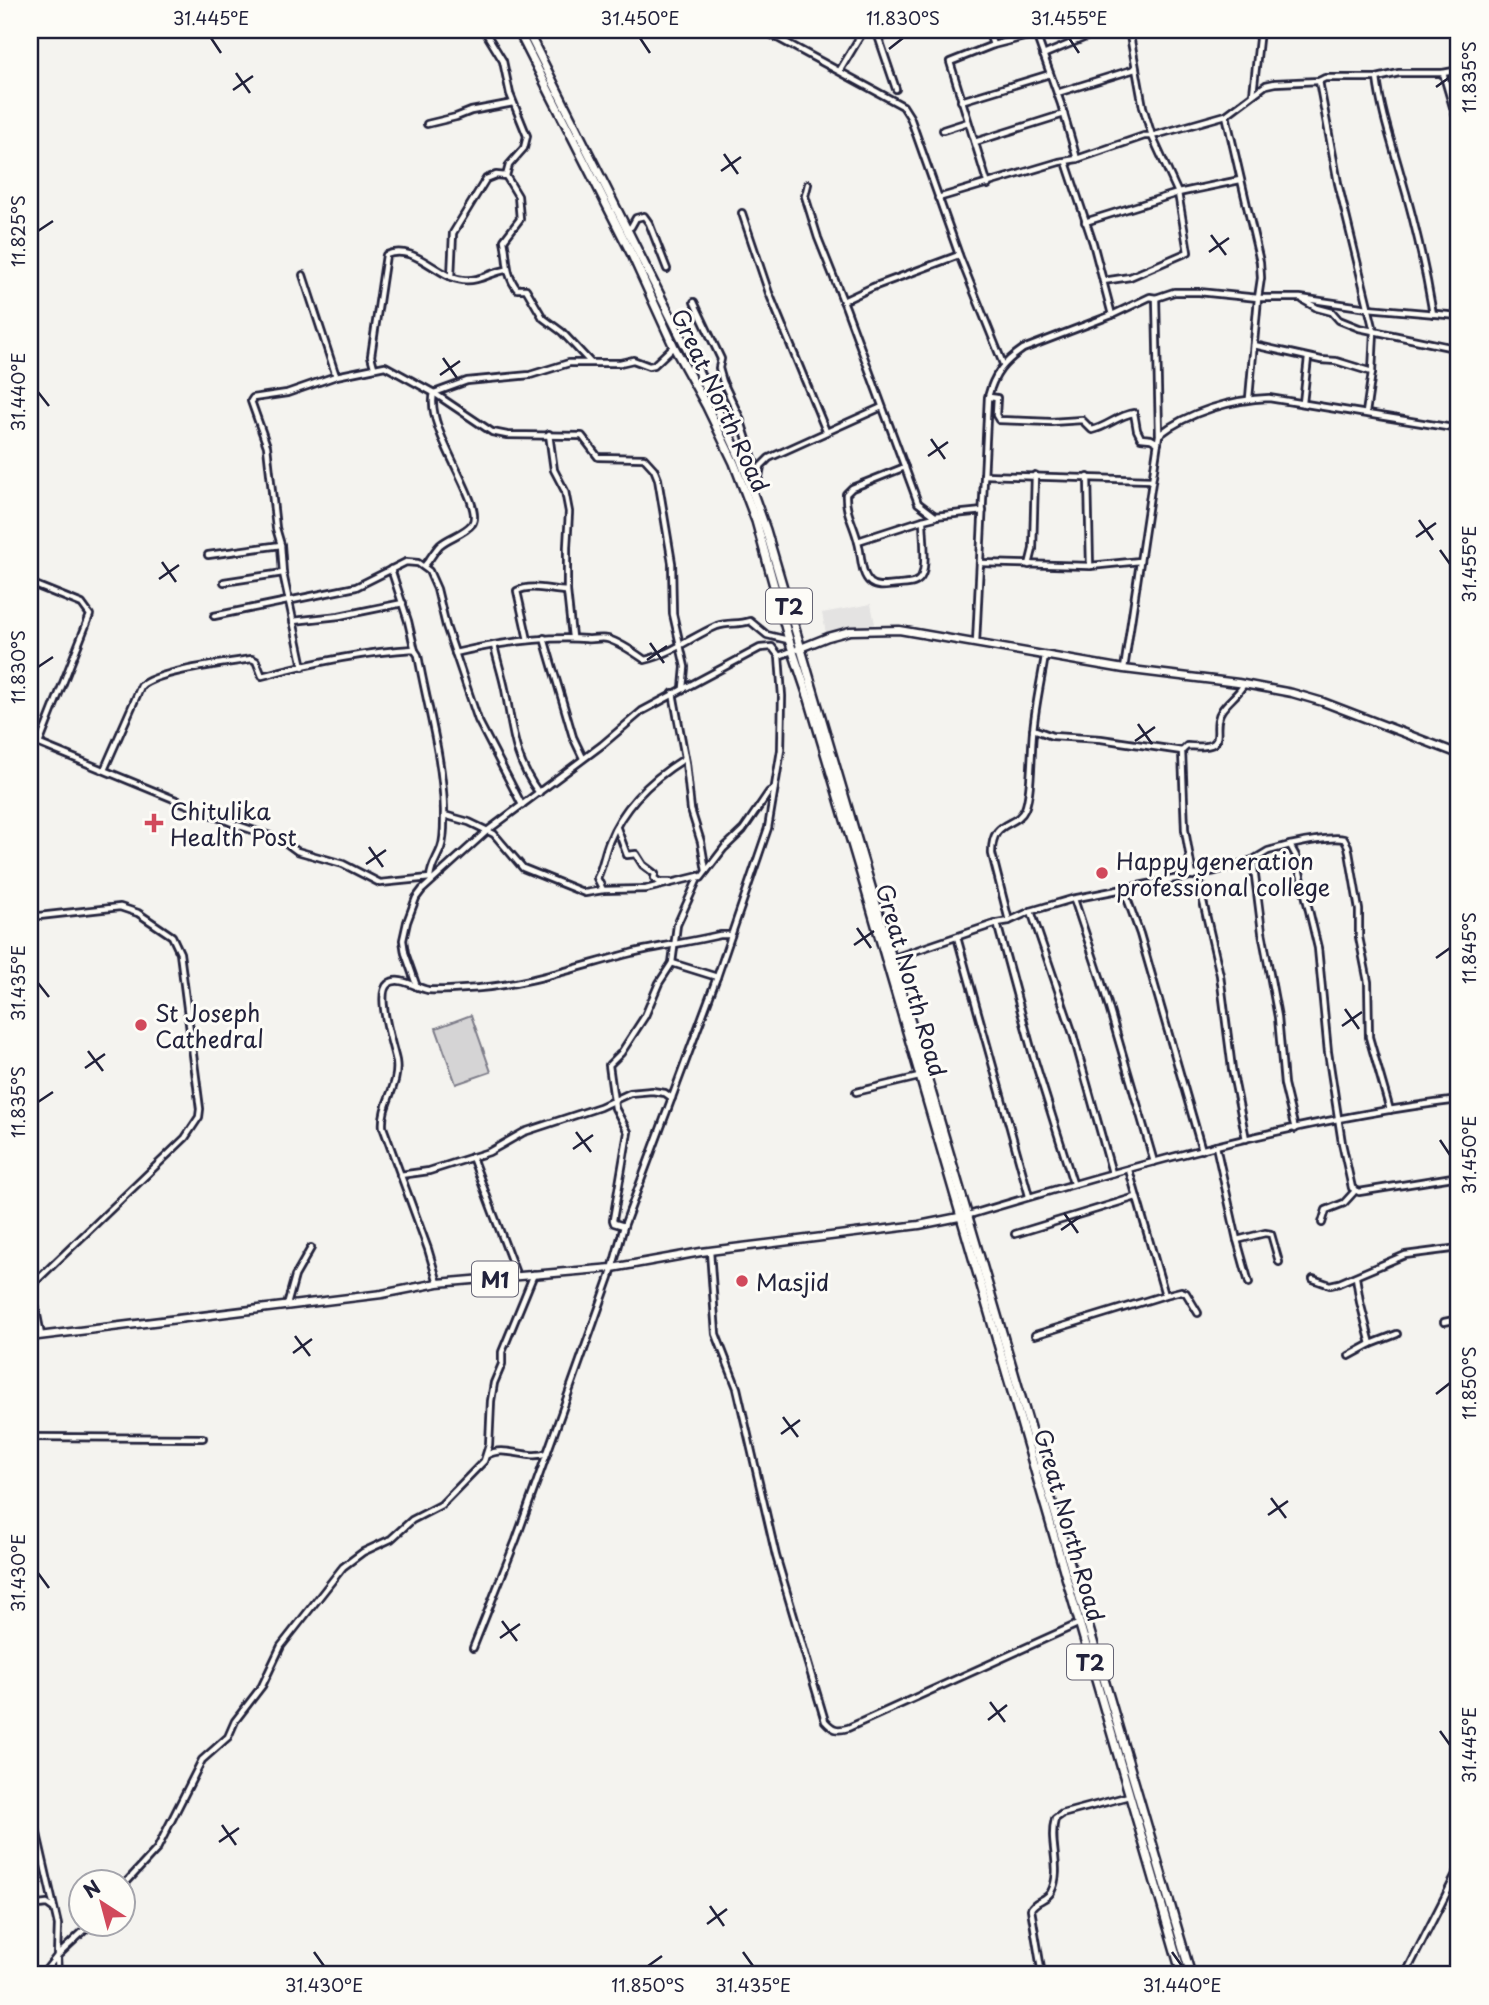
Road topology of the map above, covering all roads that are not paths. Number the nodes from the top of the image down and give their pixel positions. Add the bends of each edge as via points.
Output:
1 (484, 30) edge
2 (518, 30) edge
3 (527, 30) edge
4 (763, 30) edge
5 (864, 30) edge
6 (876, 30) edge
7 (907, 30) edge
8 (988, 30) edge
9 (1129, 30) edge
10 (1259, 30) edge
11 (1037, 32) edge
12 (880, 37) junction
13 (1086, 37) dead end
14 (993, 46) junction
15 (1043, 55) junction
16 (1135, 69) junction
17 (840, 70) junction
18 (1459, 70) edge
19 (1443, 73) junction
20 (1050, 74) junction
21 (1377, 78) junction
22 (1320, 81) junction
23 (896, 89) dead end
24 (1057, 93) junction
25 (1253, 95) junction
26 (961, 101) junction
27 (513, 103) junction
28 (1064, 114) junction
29 (1226, 115) junction
30 (968, 122) junction
31 (427, 124) dead end
32 (1459, 128) edge
33 (943, 130) dead end
34 (1152, 136) junction
35 (975, 142) junction
36 (1077, 159) junction
37 (1066, 162) junction
38 (506, 176) junction
39 (1240, 180) junction
40 (808, 184) dead end
41 (988, 185) junction
42 (1178, 193) junction
43 (938, 198) junction
44 (742, 213) dead end
45 (1085, 222) junction
46 (626, 229) junction
47 (959, 255) junction
48 (667, 269) dead end
49 (506, 270) junction
50 (303, 275) dead end
51 (451, 277) junction
52 (1103, 281) junction
53 (1156, 298) junction
54 (1258, 298) junction
55 (1300, 298) junction
56 (843, 301) junction
57 (694, 302) dead end
58 (1368, 308) junction
59 (1433, 314) junction
60 (1112, 315) junction
61 (1459, 316) edge
62 (1374, 331) junction
63 (1254, 345) junction
64 (674, 347) junction
65 (1459, 349) edge
66 (1308, 358) junction
67 (590, 362) junction
68 (1003, 364) junction
69 (374, 367) junction
70 (1372, 372) junction
71 (336, 376) junction
72 (433, 393) junction
73 (988, 397) junction
74 (1249, 398) junction
75 (1303, 403) junction
76 (882, 407) junction
77 (1366, 413) junction
78 (1459, 429) edge
79 (826, 431) junction
80 (550, 434) junction
81 (1159, 435) junction
82 (1158, 443) junction
83 (905, 467) junction
84 (984, 475) junction
85 (1035, 475) junction
86 (759, 477) junction
87 (1088, 477) junction
88 (1152, 480) junction
89 (748, 481) junction
90 (983, 512) junction
91 (935, 516) junction
92 (923, 520) junction
93 (858, 541) junction
94 (281, 545) junction
95 (208, 555) dead end
96 (1140, 561) junction
97 (980, 563) junction
98 (1029, 565) junction
99 (424, 566) junction
100 (1090, 566) junction
101 (391, 569) junction
102 (283, 573) junction
103 (224, 582) dead end
104 (30, 583) edge
105 (567, 591) junction
106 (289, 602) junction
107 (403, 603) junction
108 (214, 616) dead end
109 (293, 621) junction
110 (572, 637) junction
111 (544, 638) junction
112 (528, 640) junction
113 (789, 640) junction
114 (976, 643) junction
115 (494, 645) junction
116 (679, 645) junction
117 (802, 648) junction
118 (792, 651) junction
119 (415, 652) junction
120 (455, 653) junction
121 (779, 656) junction
122 (1045, 656) junction
123 (303, 667) junction
124 (1124, 669) junction
125 (1244, 684) junction
126 (683, 688) junction
127 (673, 693) junction
128 (1033, 729) junction
129 (30, 740) edge
130 (39, 744) junction
131 (1182, 751) junction
132 (1459, 754) edge
133 (583, 758) junction
134 (684, 759) junction
135 (104, 770) junction
136 (774, 789) junction
137 (539, 793) junction
138 (522, 805) junction
139 (444, 815) junction
140 (617, 828) junction
141 (487, 831) junction
142 (1290, 845) junction
143 (1253, 860) junction
144 (706, 872) junction
145 (1196, 875) junction
146 (699, 876) junction
147 (431, 879) junction
148 (674, 883) junction
149 (603, 890) junction
150 (1124, 890) junction
151 (1074, 898) junction
152 (1031, 911) junction
153 (30, 917) edge
154 (1010, 921) junction
155 (997, 923) junction
156 (731, 936) junction
157 (957, 937) junction
158 (675, 945) junction
159 (891, 959) junction
160 (672, 963) junction
161 (717, 977) junction
162 (418, 987) junction
163 (920, 1077) junction
164 (856, 1092) dead end
165 (672, 1098) junction
166 (1459, 1100) edge
167 (615, 1102) junction
168 (1390, 1110) junction
169 (1338, 1118) junction
170 (1295, 1129) junction
171 (1246, 1139) junction
172 (1216, 1146) junction
173 (1202, 1150) junction
174 (472, 1157) junction
175 (1154, 1162) junction
176 (1129, 1170) junction
177 (1112, 1173) junction
178 (400, 1175) junction
179 (1459, 1176) edge
180 (1073, 1183) junction
181 (1354, 1192) junction
182 (1029, 1196) junction
183 (1136, 1197) junction
184 (965, 1216) junction
185 (1322, 1223) dead end
186 (624, 1226) junction
187 (1015, 1234) dead end
188 (1237, 1240) junction
189 (311, 1248) dead end
190 (1459, 1248) edge
191 (710, 1251) junction
192 (1279, 1262) dead end
193 (612, 1268) junction
194 (534, 1274) junction
195 (518, 1277) junction
196 (1356, 1277) junction
197 (1313, 1279) dead end
198 (438, 1283) junction
199 (1249, 1283) dead end
200 (31, 1285) edge
201 (1165, 1296) junction
202 (287, 1306) junction
203 (1198, 1313) dead end
204 (1459, 1319) edge
205 (1444, 1322) dead end
206 (1397, 1334) dead end
207 (41, 1335) junction
208 (1035, 1335) dead end
209 (30, 1337) edge
210 (1371, 1344) junction
211 (1349, 1356) dead end
212 (30, 1437) edge
213 (203, 1438) dead end
214 (547, 1453) junction
215 (487, 1455) junction
216 (1088, 1621) junction
217 (1079, 1624) junction
218 (473, 1648) dead end
219 (1105, 1698) junction
220 (1129, 1796) junction
221 (30, 1803) edge
222 (1459, 1869) edge
223 (136, 1872) edge
224 (30, 1906) edge
225 (54, 1909) junction
226 (76, 1938) edge
227 (57, 1956) junction
228 (42, 1975) edge
229 (58, 1975) edge
230 (1042, 1975) edge
231 (1181, 1975) edge
232 (1191, 1975) edge
233 (1405, 1975) edge

1 - 27 street via 503,61
2 - 64 highway, Great North Road / T2
3 - 46 highway, Great North Road / T2
4 - 17 street
5 - 17 street
6 - 12 street
7 - 12 street
8 - 14 street
9 - 16 street
10 - 25 street
11 - 14 street
11 - 15 street
12 - 23 street
13 - 15 street
14 - 26 street via 950,62
15 - 20 street
16 - 24 street
16 - 34 street
17 - 43 street via 903,106
18 - 19 street
19 - 21 street
19 - 32 street
20 - 24 street
20 - 26 street
21 - 22 street
21 - 59 street
22 - 25 street via 1275,83
22 - 58 street
24 - 28 street
25 - 29 street
26 - 30 street
27 - 31 street
27 - 38 street via 527,136
28 - 35 street
28 - 36 street
29 - 34 street
29 - 39 street
30 - 33 street
30 - 35 street
34 - 36 street
34 - 42 street
35 - 41 street
36 - 37 street
37 - 41 street
37 - 45 street
38 - 49 street via 518,196 520,219 504,240
38 - 51 street via 485,179 456,226 451,238
39 - 42 street
39 - 54 street via 1260,262
40 - 56 street via 806,200
41 - 43 street
42 - 45 street
42 - 52 street via 1187,254 1130,277
43 - 47 street
44 - 79 street via 769,293
45 - 52 street
46 - 48 street via 643,216
46 - 89 highway, Great North Road / T2 via 725,425
47 - 56 street
47 - 68 street
49 - 51 street via 473,279
49 - 67 street via 517,289 526,289 543,318
50 - 71 street
51 - 69 street via 412,256 386,255 371,356
52 - 60 street
53 - 54 street via 1199,292
53 - 60 street
53 - 81 street
54 - 55 street
54 - 63 street
55 - 58 street
55 - 62 street via 1332,312 1339,320
56 - 76 street
57 - 86 street via 722,359 723,382
58 - 59 street
58 - 62 street
59 - 61 street
60 - 68 street via 1023,349
62 - 65 street
62 - 70 street
63 - 66 street
63 - 74 street
64 - 67 street via 649,366 633,360
64 - 113 highway, Great North Road / T2 via 742,482
66 - 70 street
66 - 75 street
67 - 72 street via 530,375 467,381
68 - 73 street
69 - 71 street
69 - 72 street via 392,369
70 - 77 street
71 - 94 street via 251,401 265,439
72 - 80 street via 492,432
72 - 99 street via 441,439 471,497 474,517 471,525 439,546
73 - 82 street via 997,398 999,419 1082,420 1092,430 1134,413 1142,438
73 - 84 street
74 - 75 street
74 - 81 street via 1173,424
75 - 77 street
76 - 79 street
76 - 83 street
77 - 78 street
79 - 86 street via 769,458
80 - 105 street via 554,470 569,512
80 - 116 street via 582,436 598,457 640,456 654,469 663,497
81 - 82 street
82 - 88 street
83 - 91 street via 918,503
83 - 93 street via 846,494
84 - 85 street
84 - 90 street
85 - 87 street
85 - 98 street
86 - 89 street
87 - 88 street
87 - 100 street
88 - 96 street
89 - 117 highway, Great North Road / T2
90 - 91 street
90 - 97 street
91 - 92 street
92 - 93 street
92 - 93 street via 923,574 912,584 873,584 864,574
94 - 95 street
94 - 102 street
96 - 100 street
96 - 124 street
97 - 98 street
97 - 114 street
98 - 100 street
99 - 101 street via 411,561
99 - 120 street via 441,600
101 - 106 street via 356,587
101 - 107 street
102 - 103 street
102 - 106 street
104 - 130 street via 82,604 90,615
105 - 110 street
105 - 112 street via 537,587 517,591
106 - 108 street
106 - 109 street
107 - 109 street
107 - 119 street
109 - 123 street
110 - 111 street
110 - 116 street via 607,639 646,660
111 - 112 street
111 - 133 street
112 - 115 street
113 - 116 street via 767,635 750,621 719,625
113 - 118 highway, Great North Road / T2
114 - 117 main road via 871,629 839,634
114 - 122 main road
115 - 120 street
115 - 137 street via 512,736
116 - 126 street via 685,667
117 - 118 main road
117 - 159 highway, Great North Road / T2
118 - 121 street
118 - 163 highway, Great North Road / T2
119 - 123 street via 380,651
119 - 139 street via 435,735
120 - 138 street via 478,720
121 - 126 street via 772,647 760,648
121 - 136 street via 781,750
122 - 124 main road
122 - 128 street
123 - 135 street via 262,676 252,659 168,674 144,683
124 - 125 main road
125 - 131 street via 1220,714 1213,743 1187,746
125 - 132 main road via 1323,702
126 - 127 street
127 - 133 street via 642,711
127 - 134 street
128 - 131 street via 1052,736
128 - 154 street via 1024,812 1002,826 992,845
129 - 130 street
130 - 135 street
131 - 145 street via 1185,830
133 - 137 street
134 - 140 street via 642,791
134 - 144 street
135 - 147 street via 282,840 298,851 343,864 380,883
136 - 144 street
136 - 156 street via 768,828
137 - 138 street
138 - 141 street
139 - 141 street
139 - 147 street via 441,849 431,867
140 - 148 street via 627,855 636,854 659,882
140 - 149 street via 597,878
141 - 147 street
141 - 149 street via 498,837 523,868 585,893
142 - 143 street
142 - 168 street via 1333,836 1344,839 1348,846 1368,982 1369,1037
142 - 169 street via 1318,948
143 - 145 street
143 - 170 street via 1284,1084
144 - 146 street
145 - 150 street
145 - 171 street via 1220,975
146 - 148 street
146 - 158 street via 677,925
147 - 162 street via 416,898 403,932 405,953
148 - 149 street
150 - 151 street
150 - 173 street
151 - 152 street
151 - 175 street
152 - 154 street
152 - 177 street via 1073,1034
153 - 200 street via 120,906 172,936 180,953 200,1109 185,1138
154 - 155 street
155 - 157 street
155 - 180 street via 1031,1052
156 - 158 street via 720,934
156 - 161 street
157 - 159 street
157 - 182 street
158 - 160 street
158 - 162 street via 510,984 468,989
159 - 184 highway, Great North Road / T2
160 - 161 street
160 - 167 street via 645,1016 609,1065
161 - 165 street
162 - 178 street via 394,981 383,994 397,1076 382,1117
163 - 164 street
163 - 184 highway, Great North Road / T2
165 - 167 street via 639,1090
165 - 186 street
166 - 168 street
167 - 174 street via 524,1132
167 - 186 street via 628,1132 614,1223
168 - 169 street
169 - 170 street
169 - 181 street
170 - 171 street
171 - 172 street
172 - 173 street
172 - 188 street
173 - 175 street
174 - 178 street
174 - 195 street
175 - 176 street
176 - 177 street
176 - 183 street
177 - 180 street
178 - 198 street
179 - 181 street
180 - 182 street
181 - 185 street via 1344,1203 1326,1210
182 - 184 street
183 - 187 street
183 - 201 street
184 - 191 main road, M1
184 - 216 highway, Great North Road / T2
184 - 217 highway, Great North Road / T2
186 - 193 street
188 - 192 street via 1271,1234
188 - 199 street
189 - 202 street via 295,1276
190 - 196 street via 1405,1255
191 - 193 main road, M1
191 - 217 street via 716,1334 737,1388 776,1556 825,1721 831,1728 848,1728
193 - 194 main road, M1
193 - 214 street
194 - 195 main road, M1
194 - 215 street via 502,1352 491,1401
195 - 198 main road, M1
196 - 197 street via 1330,1285
196 - 210 street
198 - 202 main road, M1
200 - 207 street
201 - 203 street via 1186,1293
201 - 208 street
202 - 207 main road, M1
204 - 205 street
206 - 210 street
207 - 209 main road, M1
210 - 211 street
212 - 213 street
214 - 215 street via 531,1456 500,1451
214 - 218 street
215 - 223 street via 441,1505 343,1567 281,1646 262,1686 228,1737 202,1760 157,1849
216 - 217 street
216 - 219 highway, Great North Road / T2
217 - 219 highway, Great North Road / T2
219 - 220 highway, Great North Road / T2
219 - 232 highway, Great North Road / T2
220 - 230 street via 1055,1819 1054,1883 1047,1897 1031,1909
220 - 231 highway, Great North Road / T2
221 - 225 street
222 - 233 street
224 - 225 street via 47,1904
225 - 227 street
226 - 227 street
227 - 228 street
227 - 229 street

